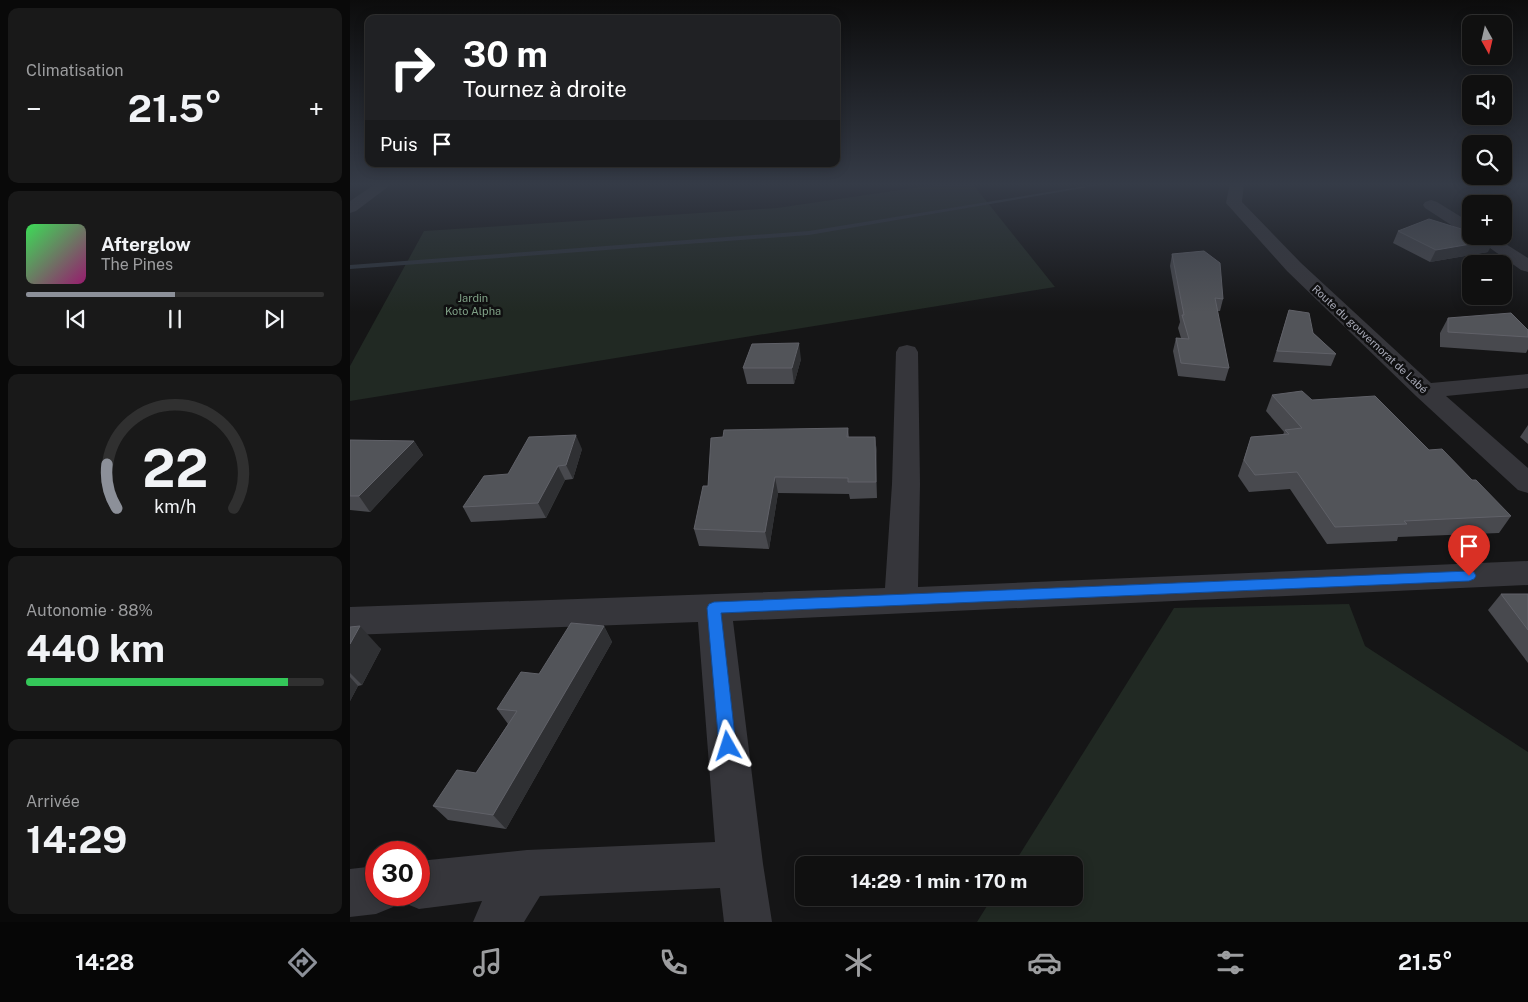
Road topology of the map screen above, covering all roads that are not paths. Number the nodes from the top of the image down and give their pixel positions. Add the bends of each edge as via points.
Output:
1 (1256, 226) edge
2 (1495, 245) edge
3 (1528, 266) edge
4 (907, 352) dead end
5 (1528, 381) edge
6 (1425, 391) junction
7 (1528, 482) edge
8 (1528, 573) edge
9 (901, 601) junction
10 (714, 608) junction
11 (350, 621) edge
12 (740, 864) junction
13 (527, 873) junction
14 (430, 884) edge
15 (365, 891) edge
16 (350, 893) edge
17 (497, 922) edge
18 (748, 922) edge

1 - 6 street, Route du gouvernorat de Labé via 1294,268
2 - 3 street
4 - 9 street
5 - 6 street
6 - 7 street, Route du gouvernorat de Labé
8 - 9 street
9 - 10 street
10 - 11 street
10 - 12 street
12 - 13 street
12 - 18 street
13 - 14 street
13 - 17 street
15 - 16 street

